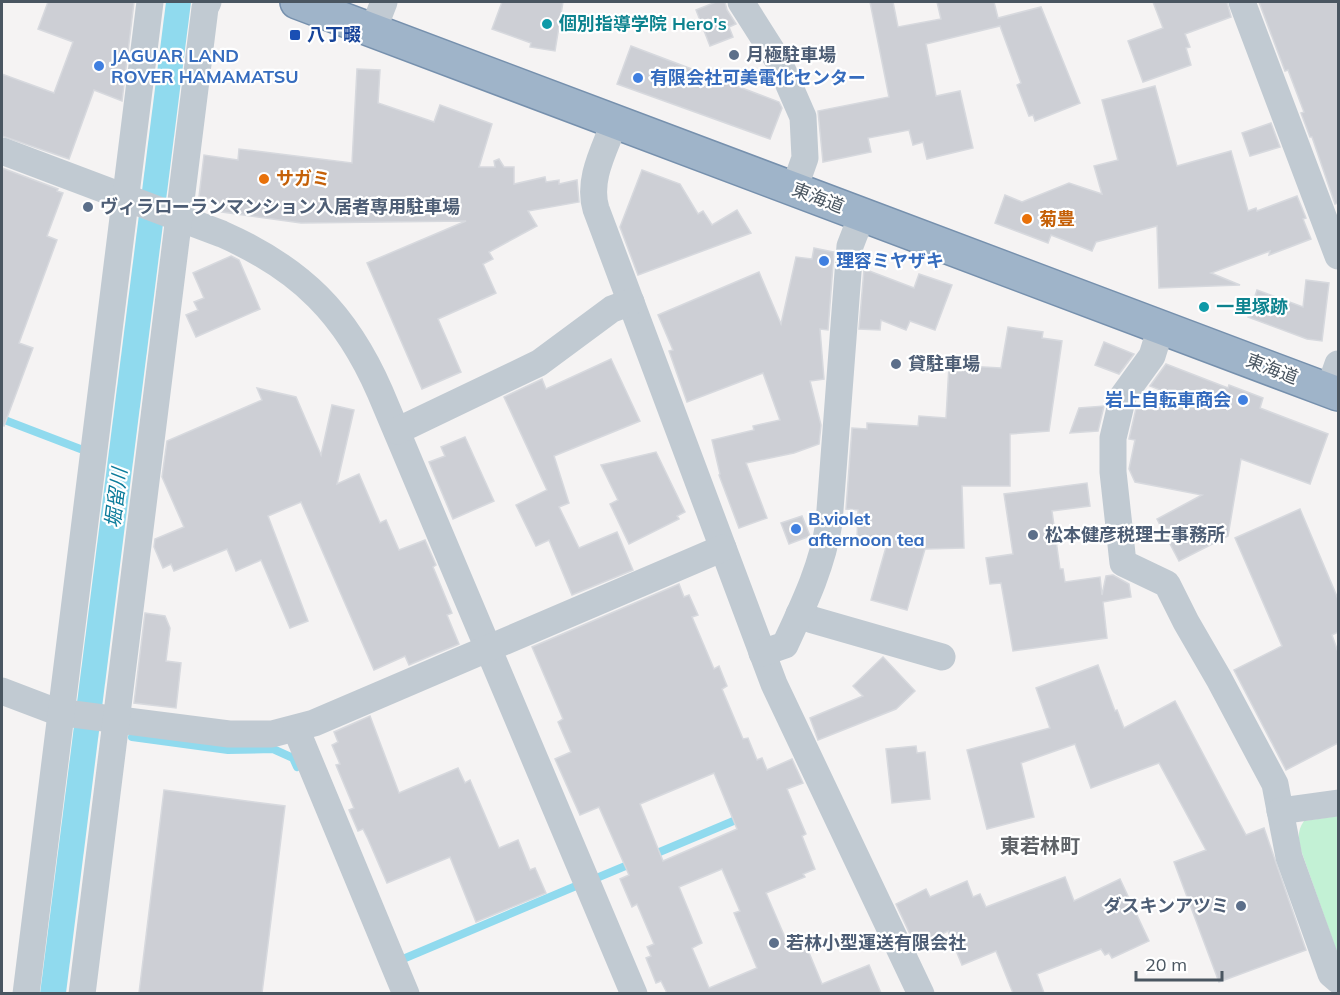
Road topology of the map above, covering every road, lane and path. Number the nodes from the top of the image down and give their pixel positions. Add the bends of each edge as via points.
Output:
1 (150, 2) edge
2 (208, 2) edge
3 (297, 2) edge
4 (741, 2) edge
5 (1242, 2) edge
6 (379, 16) edge
7 (615, 121) junction
8 (2, 151) edge
9 (794, 189) junction
10 (130, 199) junction
11 (862, 215) junction
12 (175, 217) junction
13 (1338, 256) edge
14 (631, 302) junction
15 (1161, 327) junction
16 (1335, 383) edge
17 (397, 431) junction
18 (723, 548) junction
19 (799, 614) junction
20 (489, 648) junction
21 (762, 653) junction
22 (942, 657) dead end
23 (2, 691) edge
24 (65, 713) junction
25 (112, 719) junction
26 (296, 729) junction
27 (1338, 803) edge
28 (1280, 811) junction
29 (1338, 980) edge
30 (26, 993) edge
31 (82, 993) edge
32 (406, 993) edge
33 (634, 993) edge
34 (921, 993) edge

1 - 10 street
2 - 12 street
3 - 6 highway, 東海道
4 - 9 street via 778,62 803,117 805,158
5 - 13 street
6 - 7 highway, 東海道
7 - 9 highway, 東海道
7 - 14 street via 592,197
8 - 10 street
9 - 11 highway, 東海道
10 - 12 street
10 - 24 street
11 - 15 highway, 東海道
11 - 19 street via 850,246 829,523 819,569
12 - 17 street via 249,246 297,277 318,296 355,341
12 - 25 street
14 - 17 street via 612,309 539,363
14 - 18 street
15 - 16 highway, 東海道
15 - 28 street via 1152,356 1123,396 1113,438 1123,563 1167,584 1275,784
17 - 20 street
18 - 20 street
18 - 21 street
19 - 21 street via 785,645
19 - 22 street
20 - 26 street
20 - 33 street
21 - 34 street
23 - 24 street
24 - 25 street
24 - 30 street
25 - 26 street via 229,734 272,734
25 - 31 street
26 - 32 street
27 - 28 street
28 - 29 street via 1289,857 1331,974

